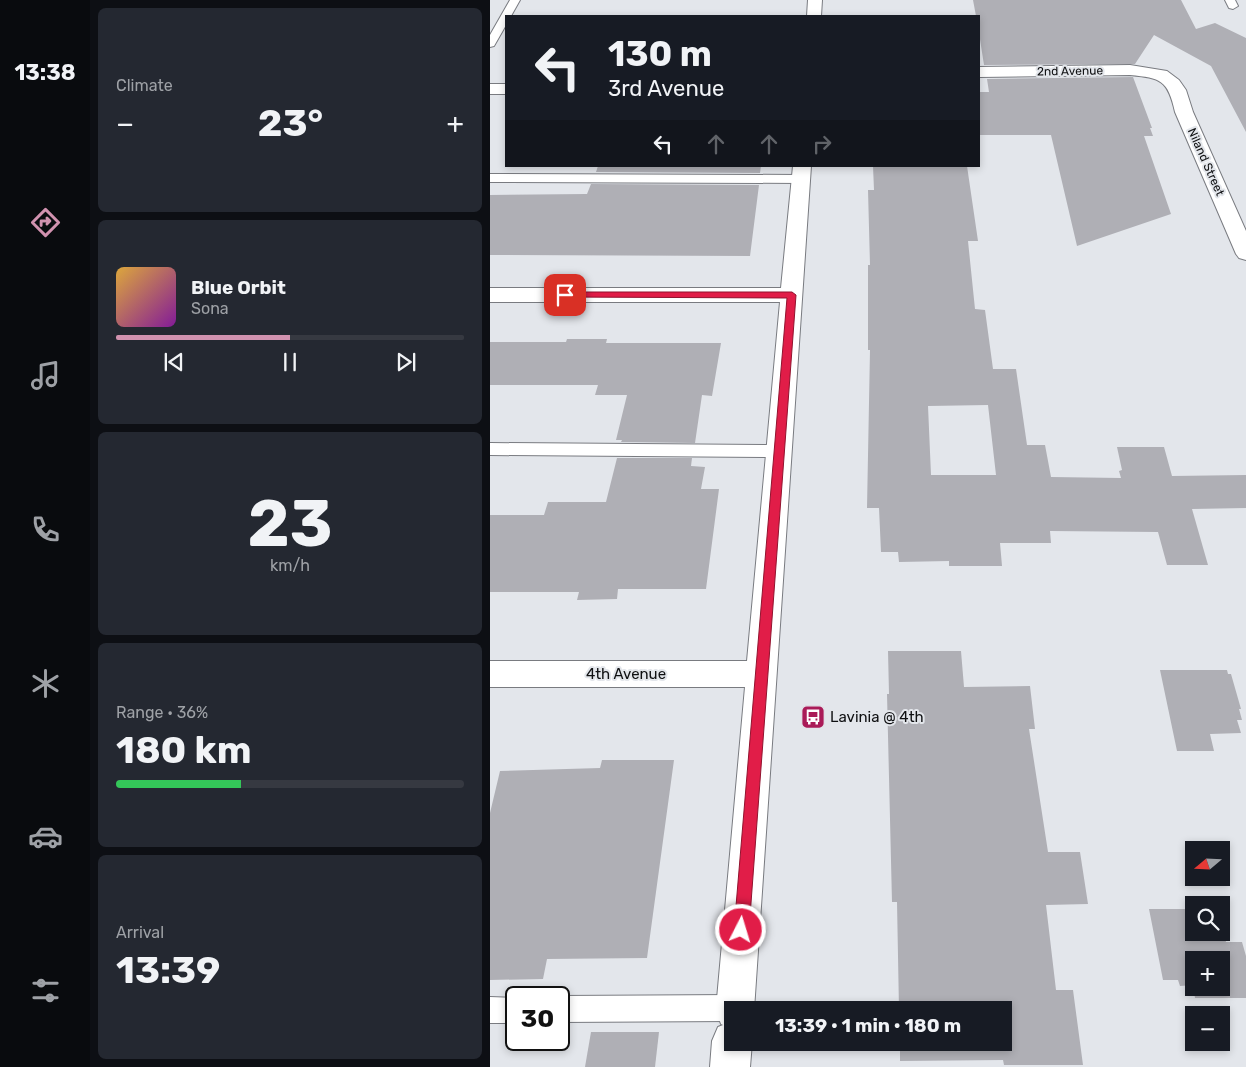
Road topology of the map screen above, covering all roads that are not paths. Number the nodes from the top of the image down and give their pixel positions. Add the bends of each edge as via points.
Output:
1 (515, 0) edge
2 (815, 0) edge
3 (508, 15) edge
4 (814, 15) edge
5 (505, 20) edge
6 (490, 44) edge
7 (980, 72) edge
8 (1161, 75) joint
9 (490, 89) edge
10 (505, 89) edge
11 (801, 173) edge
12 (490, 178) edge
13 (1246, 254) edge
14 (490, 295) edge
15 (792, 295) junction
16 (490, 449) edge
17 (780, 451) junction
18 (490, 674) edge
19 (762, 674) junction
20 (736, 1001) edge
21 (490, 1010) edge
22 (505, 1010) edge
23 (570, 1010) edge
24 (724, 1019) edge
25 (731, 1051) edge
26 (730, 1067) edge

1 - 3 lane
2 - 4 street
5 - 6 lane
7 - 8 street, 2nd Avenue via 1130,70
8 - 13 street, Niland Street via 1178,88 1184,112
9 - 10 street
11 - 12 lane
11 - 15 street
14 - 15 street
15 - 17 street
16 - 17 lane
17 - 19 street
18 - 19 street, 4th Avenue
19 - 20 street
21 - 22 lane
23 - 24 lane
25 - 26 street

